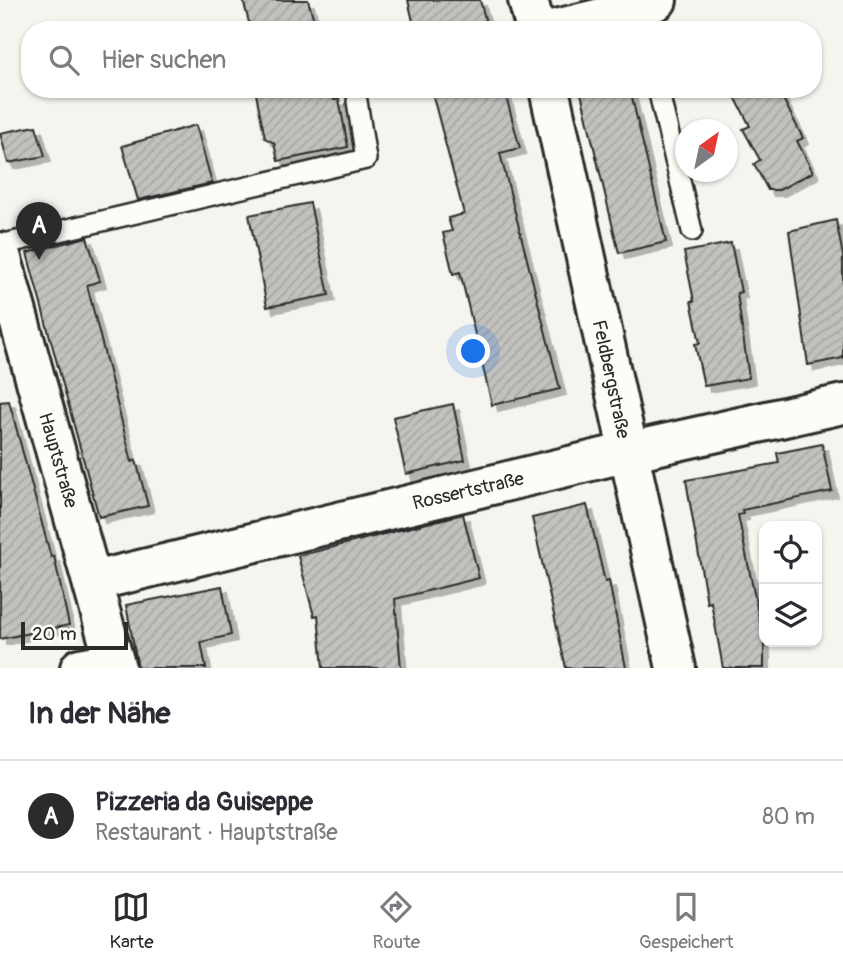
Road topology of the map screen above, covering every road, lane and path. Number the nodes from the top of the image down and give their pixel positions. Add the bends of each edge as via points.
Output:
1 (528, 0) edge
2 (646, 13) edge
3 (534, 21) edge
4 (602, 21) edge
5 (551, 98) edge
6 (660, 98) edge
7 (357, 102) dead end
8 (692, 231) dead end
9 (0, 245) edge
10 (0, 252) edge
11 (843, 404) edge
12 (628, 452) junction
13 (94, 581) junction
14 (103, 666) edge
15 (676, 668) edge

1 - 3 street
2 - 4 street
5 - 12 street, Feldbergstraße
6 - 8 lane
7 - 9 lane via 366,159
10 - 13 street, Hauptstraße
11 - 12 street, Rossertstraße
12 - 13 street, Rossertstraße
12 - 15 street, Feldbergstraße
13 - 14 street, Hauptstraße

